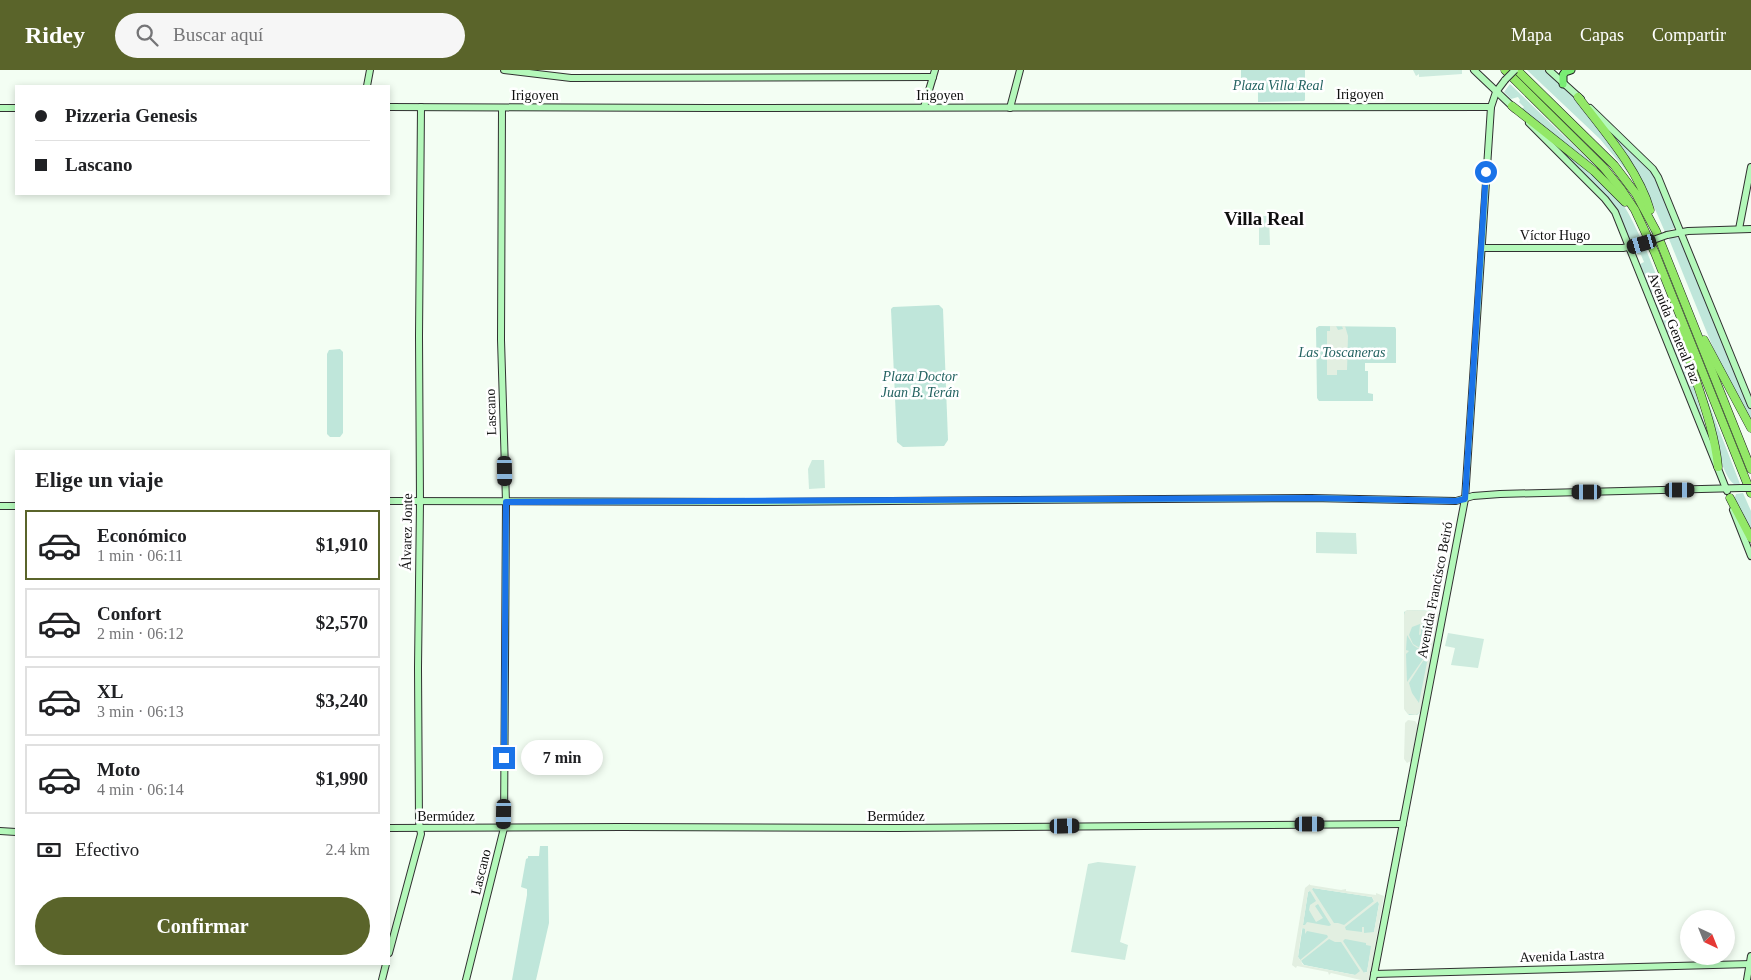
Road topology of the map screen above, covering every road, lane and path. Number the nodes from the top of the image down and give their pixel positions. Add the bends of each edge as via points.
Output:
1 (370, 70) edge
2 (504, 70) edge
3 (1020, 70) edge
4 (1474, 70) edge
5 (1505, 70) edge
6 (1516, 70) edge
7 (1548, 70) edge
8 (1570, 70) edge
9 (934, 73) edge
10 (1504, 81) junction
11 (1486, 82) junction
12 (1563, 84) junction
13 (367, 85) edge
14 (1496, 92) junction
15 (1578, 97) junction
16 (390, 106) edge
17 (1512, 106) junction
18 (421, 107) junction
19 (924, 107) junction
20 (1491, 107) junction
21 (0, 108) edge
22 (15, 108) edge
23 (502, 108) junction
24 (1010, 108) junction
25 (1751, 167) edge
26 (1640, 218) junction
27 (1739, 229) junction
28 (1751, 229) edge
29 (1656, 231) junction
30 (1680, 232) junction
31 (1482, 248) junction
32 (1628, 248) junction
33 (1676, 304) junction
34 (1689, 313) junction
35 (1751, 405) edge
36 (1751, 428) edge
37 (1718, 467) junction
38 (1751, 469) edge
39 (1726, 488) junction
40 (1751, 488) edge
41 (1751, 493) edge
42 (1730, 498) junction
43 (1465, 499) junction
44 (390, 502) edge
45 (420, 502) junction
46 (506, 502) junction
47 (0, 506) edge
48 (15, 506) edge
49 (1751, 538) edge
50 (1751, 556) edge
51 (1404, 824) junction
52 (390, 828) edge
53 (420, 828) junction
54 (504, 828) junction
55 (0, 832) edge
56 (15, 832) edge
57 (390, 949) edge
58 (1751, 956) edge
59 (1750, 964) edge
60 (386, 965) edge
61 (1374, 977) edge
62 (382, 980) edge
63 (466, 980) edge
64 (1747, 980) edge

1 - 13 street
2 - 9 street via 571,78
3 - 24 street
4 - 11 street, Avenida General Paz
5 - 26 highway, Avenida General Paz via 1604,168
6 - 10 street, Avenida Francisco Beiró, bridge
6 - 29 highway, Avenida General Paz via 1614,165 1636,194
7 - 12 street
8 - 12 main road via 1563,75
9 - 19 street
10 - 11 street
10 - 14 street, Avenida Francisco Beiró
11 - 14 street, Avenida General Paz
11 - 20 street
12 - 15 street
14 - 17 street, Avenida General Paz
14 - 20 street, Avenida Francisco Beiró
15 - 29 highway via 1630,168 1649,206
15 - 30 street via 1653,169
16 - 18 street, Irigoyen
17 - 26 highway via 1594,171
17 - 32 street, Avenida General Paz via 1609,203
18 - 23 street, Irigoyen
18 - 45 street, Álvarez Jonte
19 - 23 street, Irigoyen
19 - 24 street, Irigoyen
20 - 24 street, Irigoyen
20 - 31 street, Avenida Francisco Beiró
21 - 22 street
23 - 46 street, Lascano via 501,340
25 - 27 street
26 - 33 highway, Avenida General Paz
27 - 28 street, Víctor Hugo
27 - 30 street, Víctor Hugo
29 - 34 highway, Avenida General Paz
30 - 32 street, Víctor Hugo, bridge
30 - 35 street
31 - 32 street, Víctor Hugo
31 - 43 street, Avenida Francisco Beiró
32 - 37 street, Avenida General Paz
33 - 37 highway
33 - 41 highway, Avenida General Paz
34 - 36 highway
34 - 38 highway, Avenida General Paz
37 - 39 street, Avenida General Paz
39 - 40 street, bridge
39 - 42 street, Avenida General Paz
39 - 43 street via 1506,494
42 - 49 highway
42 - 50 street, Avenida General Paz
43 - 46 street
43 - 51 street, Avenida Francisco Beiró
44 - 45 street
45 - 46 street
45 - 53 street, Álvarez Jonte
46 - 54 street, Lascano
47 - 48 street
51 - 54 street, Bermúdez
51 - 61 street, Avenida Francisco Beiró
52 - 53 street, Bermúdez
53 - 54 street, Bermúdez
53 - 57 street, Álvarez Jonte
54 - 63 street, Lascano
55 - 56 street
58 - 59 street
59 - 61 street, Avenida Lastra
59 - 64 street
60 - 62 street

